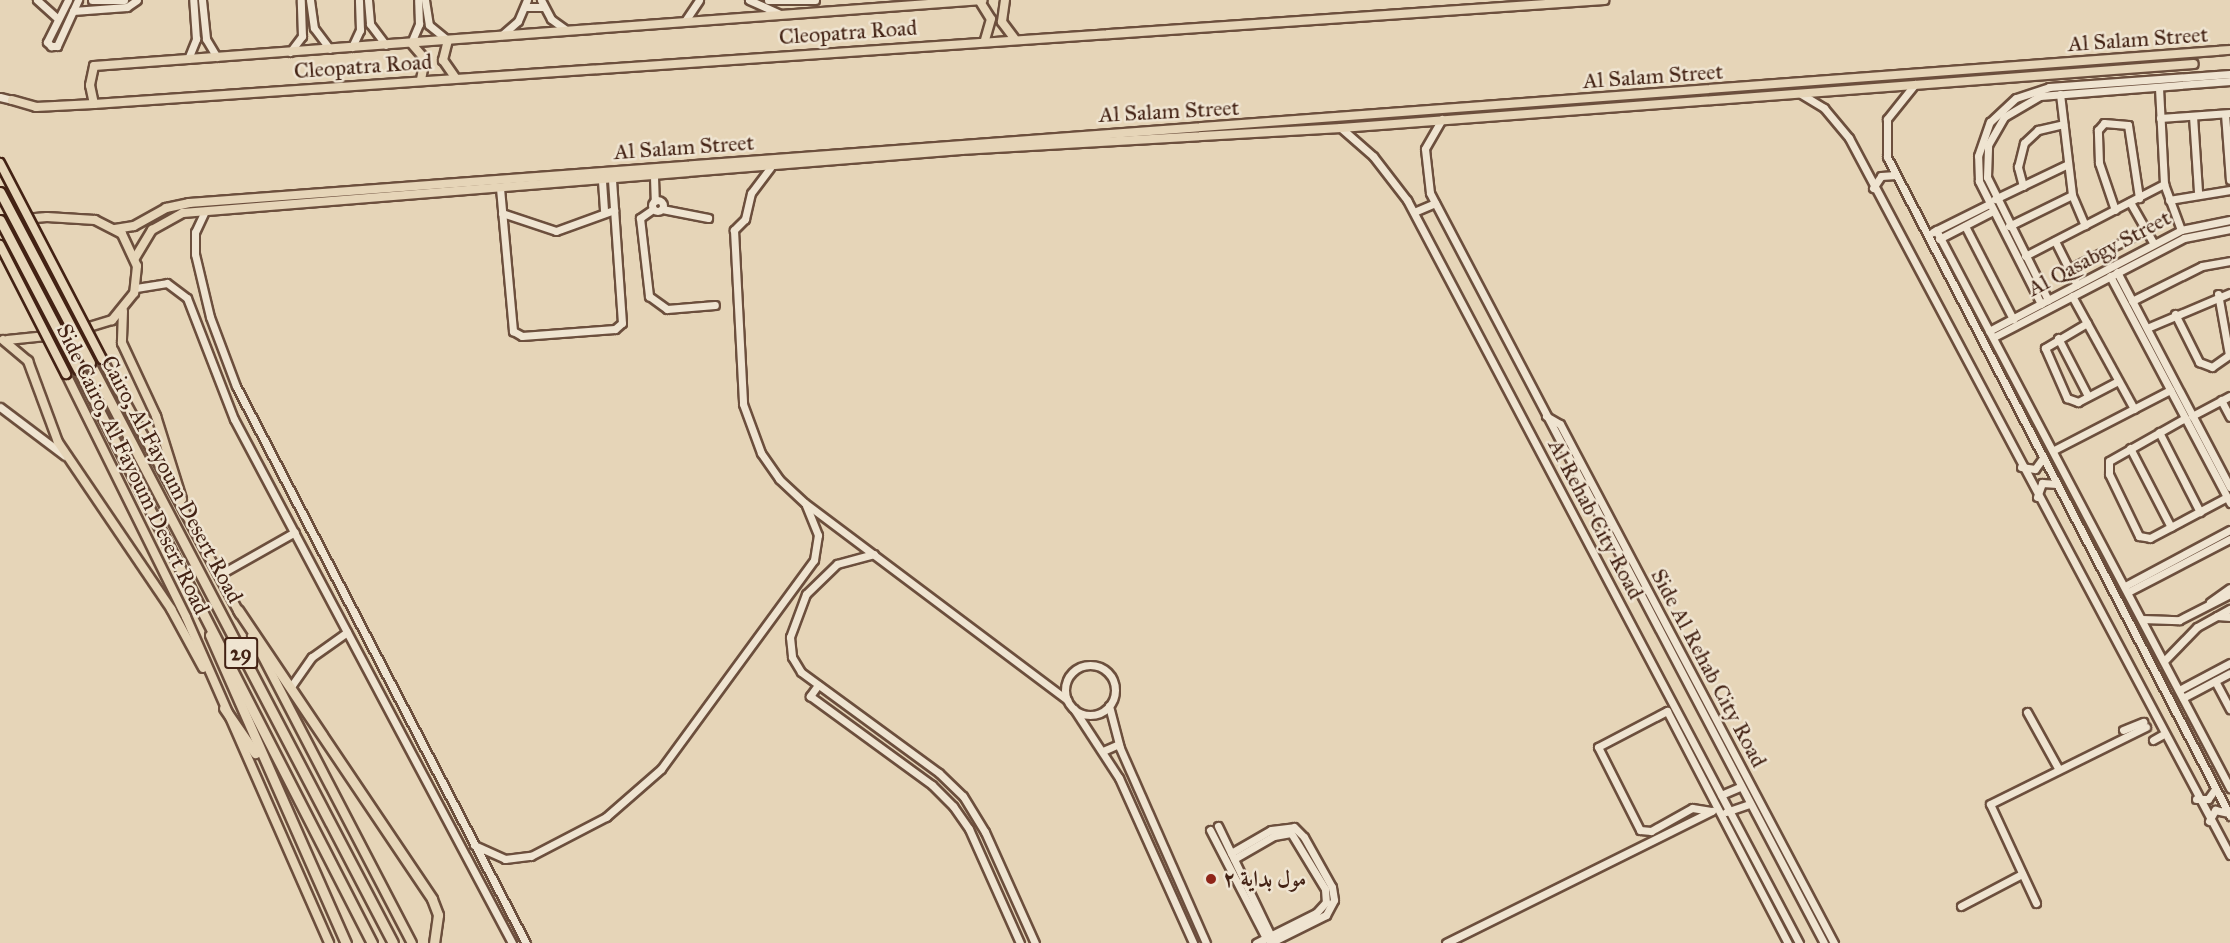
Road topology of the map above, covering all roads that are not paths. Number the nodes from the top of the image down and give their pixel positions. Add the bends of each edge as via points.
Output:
1 (37, 0) edge
2 (68, 0) edge
3 (78, 0) edge
4 (92, 0) edge
5 (124, 0) edge
6 (137, 0) edge
7 (193, 0) edge
8 (202, 0) edge
9 (310, 0) edge
10 (359, 0) edge
11 (368, 0) edge
12 (418, 0) edge
13 (425, 0) edge
14 (699, 0) edge
15 (748, 0) edge
16 (768, 0) edge
17 (815, 0) edge
18 (976, 0) edge
19 (1005, 0) edge
20 (1604, 0) edge
21 (299, 1) edge
22 (1588, 1) edge
23 (527, 4) edge
24 (542, 4) edge
25 (73, 11) junction
26 (783, 15) junction
27 (58, 20) junction
28 (685, 21) junction
29 (566, 30) junction
30 (205, 33) junction
31 (196, 34) junction
32 (502, 35) junction
33 (1014, 38) junction
34 (448, 40) junction
35 (985, 40) junction
36 (411, 43) junction
37 (386, 45) junction
38 (352, 47) junction
39 (330, 49) junction
40 (2230, 50) edge
41 (290, 52) junction
42 (217, 57) junction
43 (188, 59) junction
44 (2194, 64) dead end
45 (455, 77) junction
46 (2227, 78) edge
47 (421, 79) junction
48 (1915, 84) junction
49 (1785, 85) junction
50 (2098, 87) junction
51 (2158, 88) junction
52 (1801, 94) junction
53 (2060, 94) junction
54 (1786, 95) junction
55 (0, 97) edge
56 (12, 100) joint
57 (94, 104) junction
58 (2227, 113) edge
59 (2193, 116) junction
60 (2160, 118) junction
61 (1442, 119) junction
62 (2063, 124) junction
63 (1341, 128) junction
64 (1234, 129) junction
65 (0, 163) edge
66 (2066, 165) junction
67 (770, 168) junction
68 (1896, 175) junction
69 (656, 177) junction
70 (607, 180) junction
71 (2230, 180) edge
72 (2164, 184) junction
73 (2024, 186) junction
74 (500, 188) junction
75 (1873, 188) junction
76 (2230, 190) edge
77 (0, 192) edge
78 (2198, 192) junction
79 (2072, 195) junction
80 (2139, 198) junction
81 (305, 199) junction
82 (2169, 200) junction
83 (1435, 202) junction
84 (2130, 202) junction
85 (656, 203) junction
86 (1992, 205) junction
87 (604, 210) junction
88 (614, 210) junction
89 (2115, 210) junction
90 (205, 212) junction
91 (1414, 212) junction
92 (502, 213) junction
93 (708, 218) dead end
94 (2230, 220) edge
95 (0, 221) edge
96 (2009, 225) junction
97 (2085, 225) junction
98 (1965, 226) junction
99 (2230, 228) edge
100 (115, 229) junction
101 (1936, 230) junction
102 (2146, 230) junction
103 (2181, 230) junction
104 (1927, 235) junction
105 (1940, 238) junction
106 (2055, 241) junction
107 (1931, 243) junction
108 (2154, 244) junction
109 (0, 245) edge
110 (2025, 256) junction
111 (135, 258) junction
112 (2134, 259) junction
113 (2230, 261) edge
114 (2069, 269) junction
115 (2114, 274) junction
116 (2119, 284) junction
117 (2077, 285) junction
118 (136, 288) junction
119 (2230, 292) edge
120 (2218, 294) junction
121 (1930, 296) junction
122 (2072, 296) junction
123 (1922, 299) dead end
124 (2132, 301) junction
125 (2045, 302) junction
126 (715, 305) dead end
127 (123, 311) junction
128 (2175, 314) junction
129 (2010, 323) junction
130 (2087, 323) junction
131 (2147, 328) junction
132 (1991, 334) junction
133 (2058, 338) junction
134 (2, 340) edge
135 (2118, 381) junction
136 (2170, 390) junction
137 (2088, 396) junction
138 (2230, 396) edge
139 (2222, 400) junction
140 (0, 407) edge
141 (2133, 409) junction
142 (1546, 416) junction
143 (2189, 417) junction
144 (2230, 417) edge
145 (2159, 432) junction
146 (2130, 448) junction
147 (2054, 450) junction
148 (2208, 453) junction
149 (2043, 458) junction
150 (70, 462) junction
151 (2021, 467) junction
152 (2057, 484) junction
153 (2230, 487) edge
154 (2038, 497) junction
155 (2228, 500) edge
156 (805, 503) junction
157 (184, 511) junction
158 (2200, 512) junction
159 (2171, 527) junction
160 (2230, 530) edge
161 (295, 532) junction
162 (2101, 539) junction
163 (2230, 539) edge
164 (2089, 545) junction
165 (874, 554) junction
166 (219, 575) junction
167 (796, 587) junction
168 (2230, 588) edge
169 (2126, 589) junction
170 (806, 594) junction
171 (2230, 594) edge
172 (2208, 606) junction
173 (2230, 609) edge
174 (238, 610) junction
175 (2191, 615) junction
176 (2217, 616) junction
177 (2230, 617) edge
178 (2142, 619) junction
179 (210, 627) junction
180 (2197, 627) junction
181 (347, 632) junction
182 (2164, 661) junction
183 (2230, 663) edge
184 (383, 673) junction
185 (2230, 673) edge
186 (371, 678) junction
187 (2215, 681) junction
188 (818, 685) junction
189 (216, 688) junction
190 (290, 688) junction
191 (2179, 690) junction
192 (394, 694) junction
193 (2183, 698) junction
194 (382, 699) junction
195 (1067, 700) junction
196 (1108, 706) junction
197 (224, 708) junction
198 (1074, 709) junction
199 (2230, 709) edge
200 (2027, 712) dead end
201 (2144, 724) dead end
202 (2199, 728) junction
203 (2187, 734) junction
204 (2162, 735) junction
205 (2153, 740) dead end
206 (1119, 744) junction
207 (1103, 751) junction
208 (1705, 764) junction
209 (2057, 766) junction
210 (1697, 768) junction
211 (270, 775) junction
212 (2228, 777) edge
213 (1740, 787) junction
214 (2230, 788) edge
215 (2215, 789) junction
216 (1721, 795) junction
217 (2196, 799) junction
218 (1749, 804) junction
219 (1762, 808) junction
220 (1711, 811) junction
221 (1720, 811) junction
222 (1731, 812) junction
223 (1753, 812) junction
224 (2229, 814) edge
225 (2209, 823) junction
226 (1218, 826) dead end
227 (1210, 830) dead end
228 (474, 845) junction
229 (1224, 845) junction
230 (2230, 855) edge
231 (1232, 856) junction
232 (2022, 874) junction
233 (1775, 897) junction
234 (1016, 902) junction
235 (1767, 902) junction
236 (1813, 902) junction
237 (2036, 903) dead end
238 (1961, 906) dead end
239 (1004, 907) junction
240 (1804, 907) junction
241 (1026, 925) junction
242 (1014, 930) junction
243 (1269, 939) edge
244 (329, 943) edge
245 (346, 943) edge
246 (372, 943) edge
247 (393, 943) edge
248 (412, 943) edge
249 (434, 943) edge
250 (512, 943) edge
251 (526, 943) edge
252 (1020, 943) edge
253 (1035, 943) edge
254 (1193, 943) edge
255 (1206, 943) edge
256 (1256, 943) edge
257 (1446, 943) edge
258 (1788, 943) edge
259 (1799, 943) edge
260 (1824, 943) edge
261 (1834, 943) edge

1 - 27 street
2 - 27 street
3 - 25 street
4 - 5 street
6 - 25 street via 127,7
7 - 31 street
8 - 30 street
9 - 39 street via 314,28
10 - 38 street via 360,30
11 - 37 street via 372,29
12 - 36 street via 418,28
13 - 34 street via 431,28
14 - 28 street
15 - 26 street
16 - 17 street
18 - 26 main road, Cleopatra Road
18 - 35 main road via 991,19
19 - 33 main road via 1002,22
20 - 22 main road, Cleopatra Road
21 - 41 street via 302,36
22 - 33 main road, Cleopatra Road
23 - 24 street
23 - 32 street
24 - 29 street
25 - 27 street via 57,46 51,46 47,42
26 - 28 main road, Cleopatra Road
28 - 29 main road, Cleopatra Road
29 - 32 main road, Cleopatra Road
30 - 31 street
30 - 42 street
31 - 43 street
32 - 34 main road, Cleopatra Road
33 - 35 main road, Cleopatra Road
34 - 36 main road, Cleopatra Road
34 - 45 main road via 443,60
35 - 45 main road, Cleopatra Road
36 - 37 main road, Cleopatra Road
36 - 47 main road via 425,59
37 - 38 main road, Cleopatra Road
38 - 39 main road, Cleopatra Road
39 - 41 main road, Cleopatra Road
40 - 49 main road, Al Salam Street
41 - 42 main road, Cleopatra Road
42 - 43 main road, Cleopatra Road
43 - 57 main road, Cleopatra Road via 94,66 90,85
44 - 48 main road, Al Salam Street
45 - 47 main road, Cleopatra Road
46 - 50 street
46 - 51 street
47 - 57 main road, Cleopatra Road
48 - 52 main road, Al Salam Street
48 - 68 street via 1893,105 1884,127 1885,150
49 - 54 main road
49 - 64 main road, Al Salam Street
50 - 51 street
50 - 53 street
50 - 86 street via 2037,90 1999,111 1984,132 1978,156 1979,181
51 - 60 street
52 - 54 main road, Al Salam Street
52 - 75 street via 1824,108 1842,127
53 - 62 street
53 - 86 street via 2020,104 1997,126 1986,166
54 - 61 main road, Al Salam Street
55 - 56 street
56 - 57 main road, Cleopatra Road via 36,107
58 - 59 street
58 - 71 street
59 - 60 street
59 - 78 street
60 - 72 street
61 - 63 main road, Al Salam Street
61 - 83 street, Al Rehab City Road via 1425,149 1425,178
62 - 66 street
62 - 73 street via 2044,127 2024,143 2018,167
63 - 64 main road, Al Salam Street
63 - 91 street, Al Rehab City Road via 1382,166
64 - 67 main road, Al Salam Street
64 - 81 main road, Al Salam Street via 1092,132
65 - 157 main road, Side Cairo, Al Fayoum Desert Road, bridge
66 - 73 street
66 - 79 street
67 - 69 main road, Al Salam Street
67 - 156 street via 751,193 745,219 734,230 743,404 765,460
68 - 75 street via 1881,176
68 - 104 street
69 - 70 main road, Al Salam Street
69 - 85 street
70 - 74 main road, Al Salam Street
70 - 87 street
70 - 88 street
72 - 80 street
72 - 82 street
73 - 86 street
74 - 81 main road, Al Salam Street
74 - 92 street
75 - 121 street
76 - 78 street
77 - 247 highway, Cairo, Al Fayoum Desert Road / 29, bridge
78 - 82 street
79 - 96 street
79 - 97 street
80 - 84 street
80 - 89 street via 2128,125 2104,123 2098,130 2099,163
81 - 90 main road, Al Salam Street
81 - 100 main road, Al Salam Street via 183,203 135,226
82 - 103 street
83 - 91 street
83 - 142 street, Al Rehab City Road
84 - 89 street
84 - 102 street
85 - 93 street via 662,209
85 - 126 street via 640,218 650,296 672,309
86 - 96 street
86 - 98 street
86 - 101 street
86 - 125 street
87 - 88 street
87 - 92 street via 556,231
88 - 92 street via 621,325 522,336 513,331
89 - 97 street
90 - 111 main road, Al Salam Street via 161,222
90 - 184 street via 195,232 195,254 228,369
91 - 208 street, Al Rehab City Road
94 - 103 street, Al Qasabgy Street
95 - 100 main road via 72,217
95 - 179 highway, Cairo, Al Fayoum Desert Road / 29, bridge
96 - 110 street
97 - 106 street
98 - 105 street
98 - 129 street
99 - 112 street, Al Qasabgy Street via 2194,234
100 - 111 main road
101 - 104 street
101 - 105 street
102 - 108 street
102 - 114 street
103 - 108 street, Al Qasabgy Street
104 - 107 street
105 - 107 street
105 - 132 street
106 - 110 street
106 - 114 street
107 - 149 street
108 - 112 street, Al Qasabgy Street
109 - 189 main road, Side Cairo, Al Fayoum Desert Road, bridge via 134,505
110 - 125 street
111 - 118 main road
112 - 115 street, Al Qasabgy Street
112 - 117 street, Al Qasabgy Street
113 - 124 street via 2202,266
114 - 117 street
115 - 116 street
115 - 122 street, Al Qasabgy Street
116 - 124 street
116 - 136 street
117 - 125 street, Al Qasabgy Street
118 - 127 main road
118 - 161 street via 167,283 187,298 225,399
119 - 120 street
120 - 128 street
120 - 128 street via 2229,355 2212,367 2199,362
121 - 123 street
121 - 151 street
122 - 129 street, Al Qasabgy Street
122 - 130 street
124 - 131 street
125 - 129 street, Al Qasabgy Street
127 - 134 main road via 112,320 78,331
127 - 157 main road via 122,343 156,416
128 - 131 street
129 - 132 street, Al Qasabgy Street
130 - 133 street
130 - 135 street
131 - 143 street
132 - 147 street
133 - 137 street
133 - 137 street via 2049,343 2045,354 2067,398 2075,402
134 - 150 main road via 28,361 44,414
135 - 137 street
135 - 141 street
136 - 141 street
136 - 143 street
138 - 139 street
139 - 143 street
139 - 144 street
140 - 150 street via 33,428
141 - 147 street
142 - 213 street, Al Rehab City Road
142 - 219 street, Side Al Rehab City Road via 1560,424
143 - 145 street
143 - 148 street
145 - 146 street
145 - 158 street
146 - 159 street
146 - 159 street via 2112,457 2108,469 2139,536 2148,540
147 - 162 street
148 - 153 street
148 - 155 street
149 - 151 street via 2035,469
149 - 152 street
150 - 189 main road via 168,604
151 - 154 street via 2023,479
152 - 154 street via 2042,483
152 - 164 street
154 - 204 street
155 - 158 street
156 - 165 street
156 - 167 street via 817,529 818,548
157 - 166 main road, Side Cairo, Al Fayoum Desert Road
158 - 159 street
160 - 169 street
161 - 166 street
161 - 181 street
162 - 164 street
162 - 169 street
163 - 169 street
164 - 203 street
165 - 170 street via 837,564
165 - 195 street
166 - 174 main road, Side Cairo, Al Fayoum Desert Road
167 - 170 street
167 - 228 street via 685,741 625,802 585,829 524,858 498,857
168 - 172 street
169 - 178 street
170 - 188 street via 789,646 797,668
171 - 172 street
172 - 175 street
173 - 176 street
174 - 190 highway
174 - 248 main road, Side Cairo, Al Fayoum Desert Road
175 - 178 street via 2166,623
175 - 180 street
176 - 177 street
176 - 180 street
178 - 182 street
179 - 211 highway via 212,644
179 - 246 highway, Cairo, Al Fayoum Desert Road / 29
180 - 182 street
181 - 186 street
181 - 190 street via 312,657
182 - 191 street
183 - 191 street
184 - 186 street
184 - 192 street
185 - 187 street
186 - 194 street
187 - 193 street
187 - 199 street
188 - 234 street via 959,792 981,824
188 - 239 street via 810,696 948,800 969,829
189 - 197 main road, Side Cairo, Al Fayoum Desert Road
190 - 249 highway via 432,899 438,915
191 - 193 street
192 - 194 street
192 - 228 street
193 - 202 street
194 - 250 street
195 - 196 street via 1065,686 1071,674 1089,665 1103,669 1112,680 1114,695
195 - 198 street
196 - 198 street via 1095,714
196 - 206 street
197 - 211 highway
197 - 244 main road, Side Cairo, Al Fayoum Desert Road
198 - 207 street
200 - 209 street
201 - 209 street
202 - 203 street
202 - 212 street
203 - 215 street
204 - 205 street
204 - 217 street
206 - 207 street
206 - 255 street
207 - 254 street
208 - 210 street
208 - 216 street, Al Rehab City Road
209 - 232 street via 1990,804
210 - 220 street via 1667,711 1600,745 1640,830 1651,831 1692,808
210 - 221 street
211 - 245 highway
212 - 214 street
213 - 216 street
213 - 218 street, Al Rehab City Road
215 - 217 street via 2208,799
215 - 224 street
216 - 222 street, Al Rehab City Road
217 - 225 street
218 - 222 street
218 - 223 street, Al Rehab City Road
219 - 223 street
219 - 236 street, Side Al Rehab City Road
220 - 221 street
220 - 257 street
221 - 222 street
221 - 235 street
222 - 233 street, Al Rehab City Road
223 - 240 street, Al Rehab City Road
224 - 225 street via 2215,810
225 - 230 street
226 - 229 street
227 - 229 street
228 - 251 street
229 - 231 street
229 - 243 street
231 - 243 street
231 - 243 street via 1286,832 1295,836 1312,858 1326,902 1316,914
232 - 237 street
232 - 238 street
233 - 235 street
233 - 259 street, Al Rehab City Road
234 - 239 street via 1013,908
234 - 241 street
235 - 258 street
236 - 240 street
236 - 261 street, Side Al Rehab City Road
239 - 242 street
240 - 260 street, Al Rehab City Road
241 - 242 street via 1018,924
241 - 253 street
242 - 252 street
243 - 256 street

